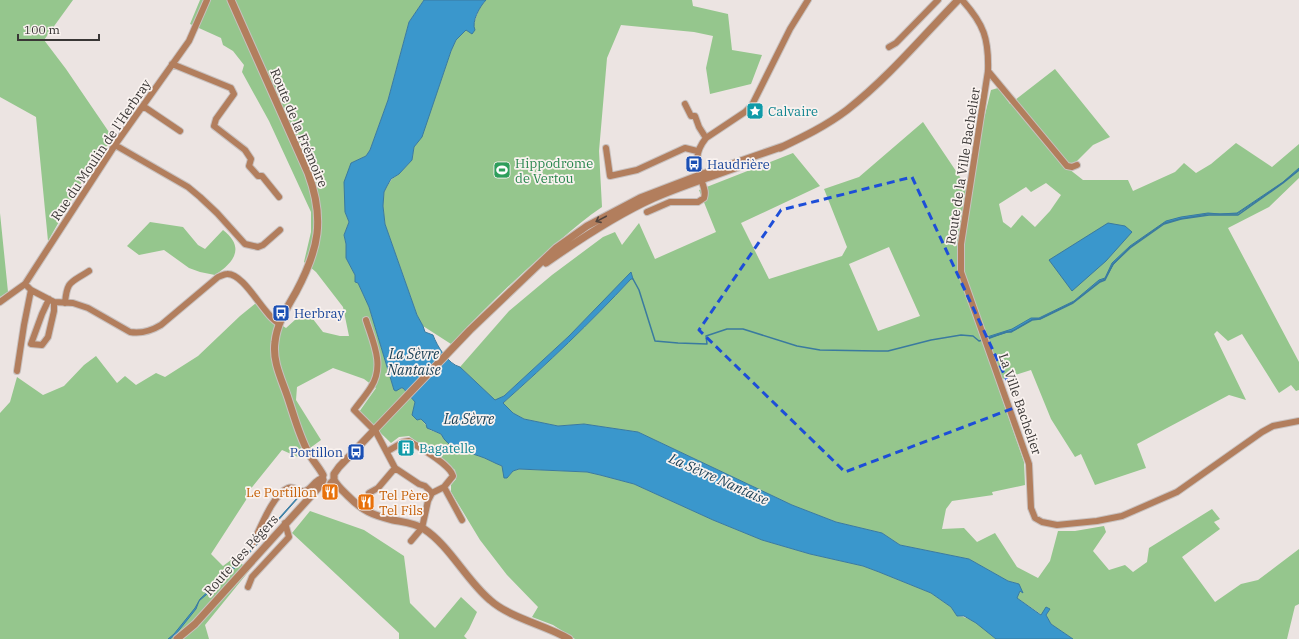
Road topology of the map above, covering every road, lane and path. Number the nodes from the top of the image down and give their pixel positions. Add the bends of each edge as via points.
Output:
1 (207, 0) edge
2 (231, 0) edge
3 (808, 0) edge
4 (938, 0) edge
5 (958, 0) edge
6 (962, 0) edge
7 (889, 47) dead end
8 (172, 64) junction
9 (988, 71) junction
10 (685, 104) dead end
11 (143, 106) junction
12 (180, 131) dead end
13 (706, 138) junction
14 (115, 144) junction
15 (606, 148) dead end
16 (697, 151) junction
17 (1077, 165) dead end
18 (701, 178) junction
19 (280, 197) dead end
20 (647, 212) dead end
21 (280, 230) dead end
22 (89, 271) dead end
23 (528, 275) junction
24 (25, 284) junction
25 (32, 290) junction
26 (52, 301) junction
27 (0, 302) edge
28 (64, 303) junction
29 (366, 320) dead end
30 (279, 323) junction
31 (985, 340) joint
32 (16, 372) dead end
33 (1299, 421) edge
34 (375, 430) junction
35 (388, 451) junction
36 (395, 468) junction
37 (327, 478) junction
38 (444, 487) junction
39 (369, 492) dead end
40 (432, 493) junction
41 (462, 520) dead end
42 (285, 523) junction
43 (422, 528) junction
44 (411, 541) dead end
45 (253, 543) dead end
46 (248, 587) dead end
47 (178, 639) edge
48 (569, 639) edge

1 - 8 street, Rue du Moulin de l'Herbray via 189,41
2 - 30 street, Route de la Frémoire via 308,173 317,205 319,224 315,249
3 - 13 street via 790,29 752,105
4 - 7 street
5 - 18 street via 875,87 846,111 818,130 749,163
6 - 9 street, Route de la Ville Bachelier via 973,11 986,38
8 - 11 street, Rue du Moulin de l'Herbray
8 - 19 street via 234,91 214,126 245,150 251,159 249,166 258,176 262,176
9 - 17 street via 1067,166
9 - 31 street, Route de la Ville Bachelier via 960,256 964,282
10 - 13 street via 691,116 695,116
11 - 12 street
11 - 14 street, Rue du Moulin de l'Herbray
13 - 16 street
14 - 21 street via 200,196 245,244 258,247
14 - 24 street, Rue du Moulin de l'Herbray
15 - 16 street via 610,176 637,170 685,148
16 - 18 street via 697,165
18 - 20 street via 705,193 702,200 670,202
18 - 23 street via 617,218
18 -> 23 street via 640,198 587,226 556,248
22 - 28 street via 69,284
23 - 34 street, Route des Pégers via 451,350
24 - 25 street
24 - 27 street, Rue du Moulin de l'Herbray
25 - 26 street
25 - 32 street
26 - 26 street via 54,311 48,336 42,345 31,344 42,314
26 - 28 street
28 - 30 street via 88,308 130,332 144,332 161,325 218,277 226,274 239,279
29 - 34 street via 378,357 377,374 372,386 354,410
30 - 37 street, Route de la Frémoire via 275,342 277,367 301,438 309,454
31 - 33 street, La Ville Bachelier via 1029,464 1031,508 1035,518 1042,522 1057,525 1122,516 1177,492 1272,426
34 - 35 street
34 - 37 street, Route des Pégers
35 - 36 street
35 - 38 street via 409,441 423,449 452,472 452,479
36 - 39 street via 378,488
36 - 40 street
37 - 42 street, Route des Pégers
37 - 43 street, Route de la Frémoire via 366,512
37 - 45 street via 320,479 306,491 292,487 278,496
38 - 40 street
38 - 41 street
40 - 43 street
42 - 46 street via 289,537 252,577
42 - 47 street, Route des Pégers via 195,624
43 - 44 street
43 - 48 street via 435,538 491,601 502,609

